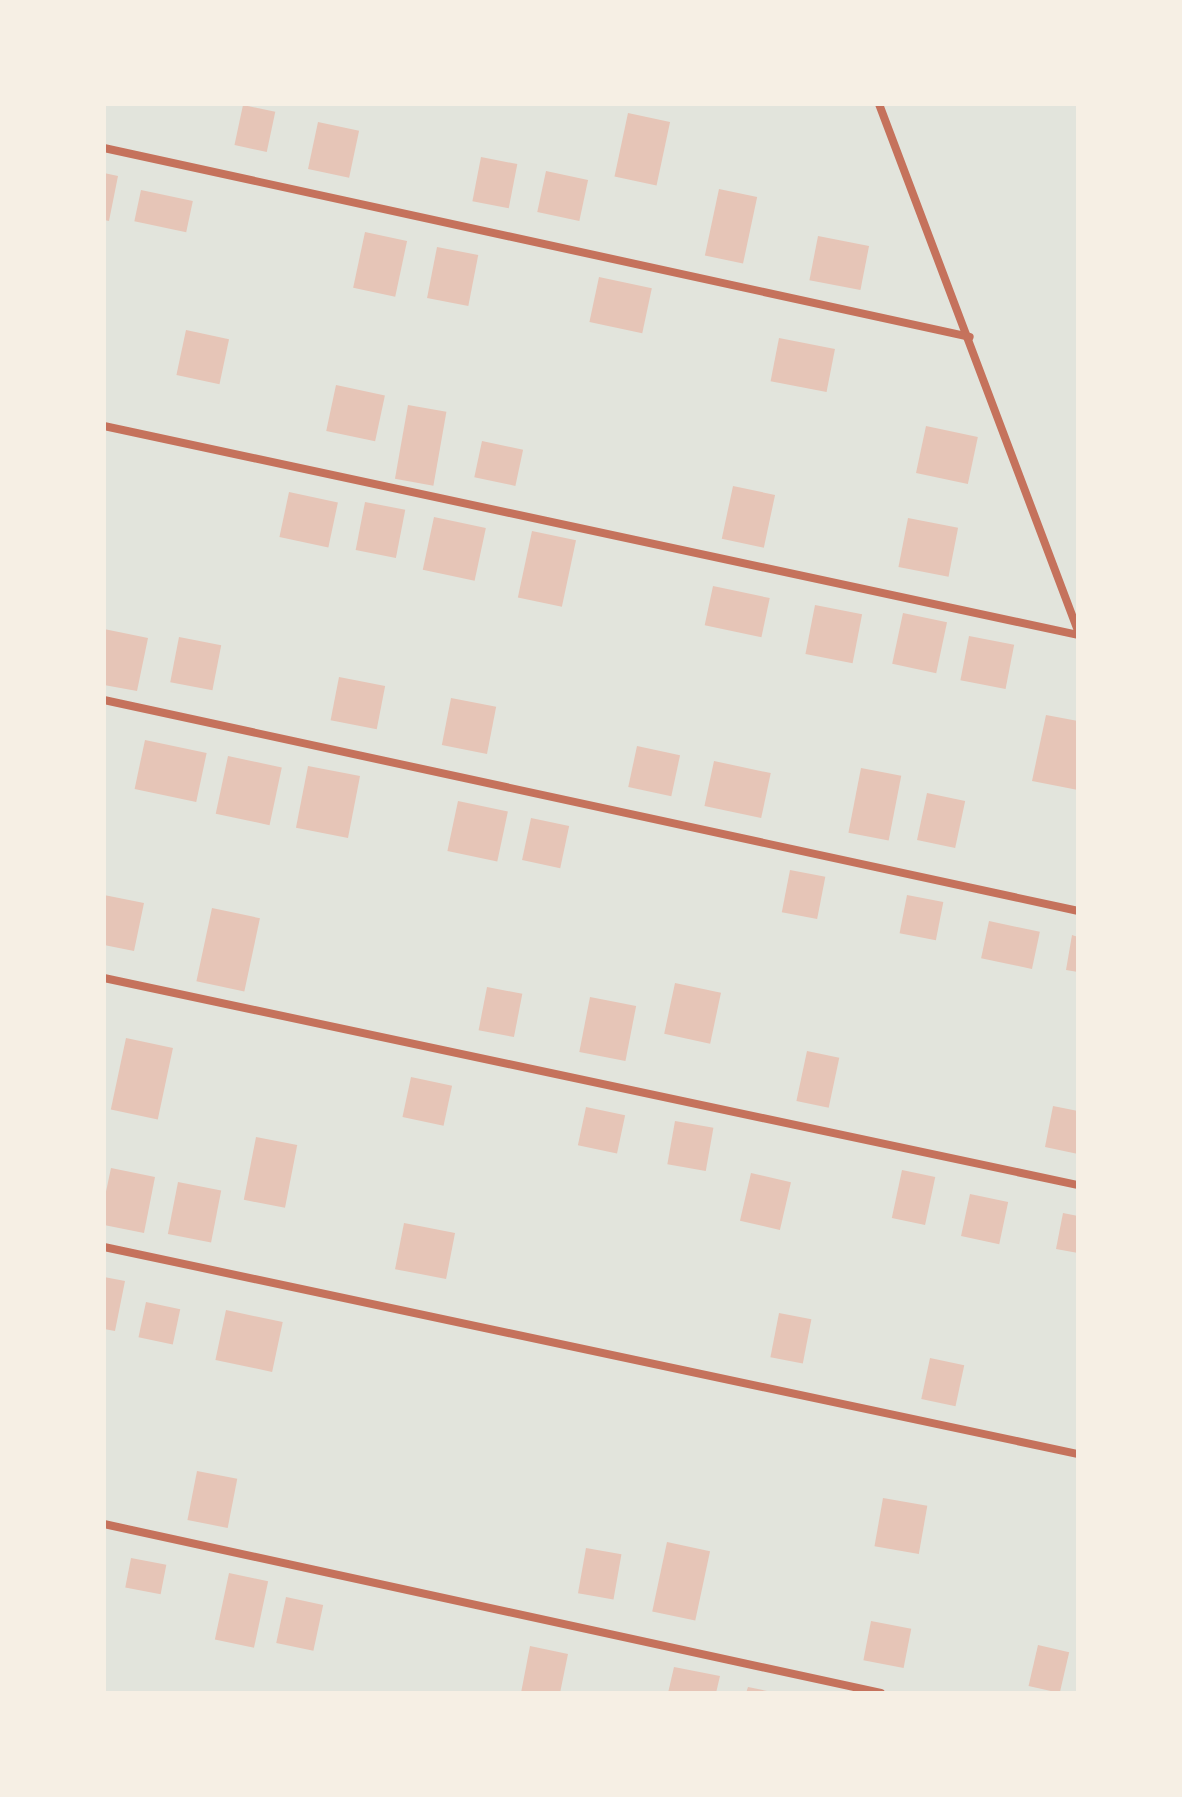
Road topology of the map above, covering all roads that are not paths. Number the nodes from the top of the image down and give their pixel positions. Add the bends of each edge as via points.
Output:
1 (879, 104) edge
2 (104, 148) edge
3 (970, 337) junction
4 (104, 426) edge
5 (1078, 633) edge
6 (104, 700) edge
7 (1078, 911) edge
8 (104, 978) edge
9 (1078, 1185) edge
10 (104, 1247) edge
11 (1078, 1454) edge
12 (104, 1524) edge
13 (881, 1693) edge

1 - 3 street
2 - 3 street
3 - 5 street
4 - 5 street
6 - 7 street
8 - 9 street
10 - 11 street
12 - 13 street

